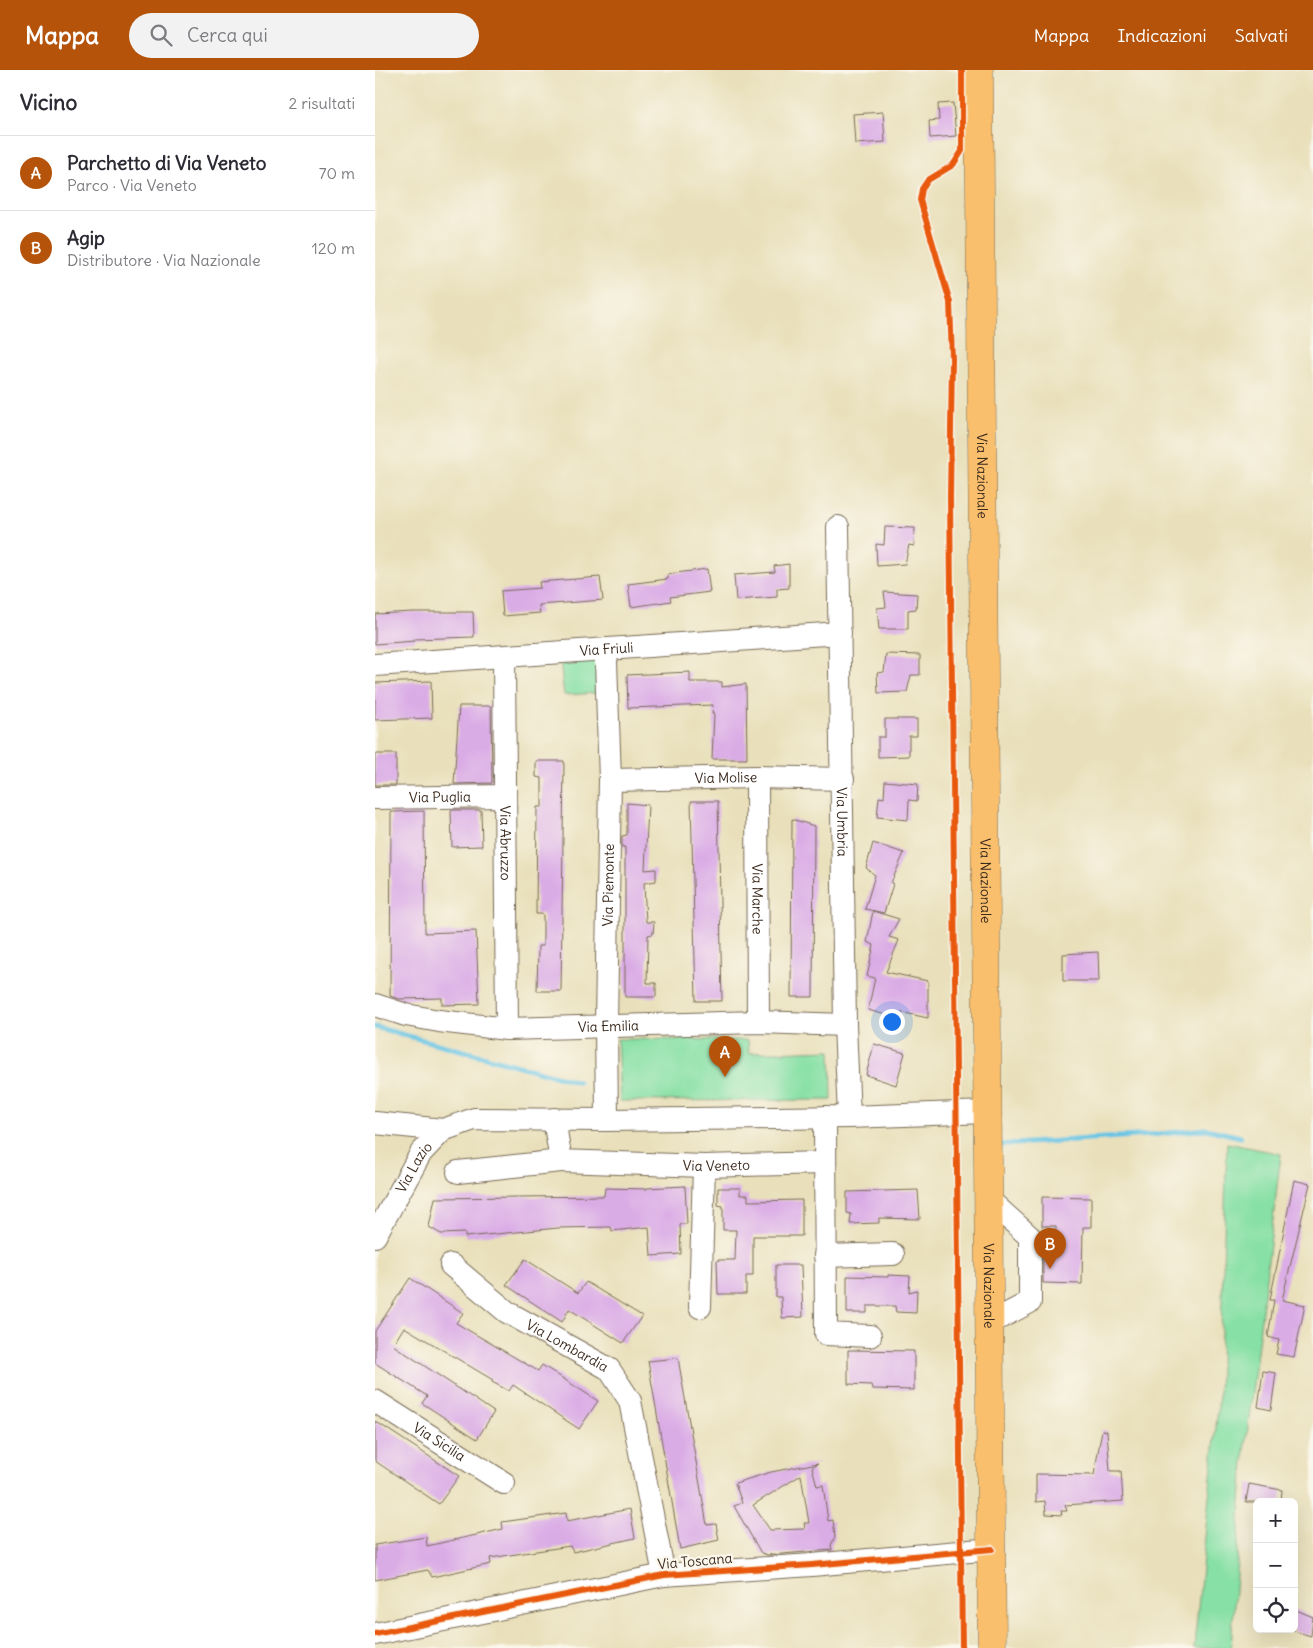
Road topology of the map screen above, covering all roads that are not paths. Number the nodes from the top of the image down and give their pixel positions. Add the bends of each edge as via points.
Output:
1 (979, 70) edge
2 (838, 527) dead end
3 (840, 633) junction
4 (608, 649) junction
5 (504, 657) junction
6 (375, 666) edge
7 (757, 777) junction
8 (843, 778) junction
9 (610, 780) junction
10 (505, 796) junction
11 (375, 798) edge
12 (375, 1004) edge
13 (758, 1022) junction
14 (606, 1025) junction
15 (845, 1025) junction
16 (507, 1029) junction
17 (987, 1112) junction
18 (825, 1117) junction
19 (849, 1117) junction
20 (554, 1119) junction
21 (607, 1120) junction
22 (375, 1123) edge
23 (443, 1130) junction
24 (561, 1161) junction
25 (824, 1163) junction
26 (704, 1166) junction
27 (458, 1172) dead end
28 (988, 1199) junction
29 (375, 1236) edge
30 (893, 1254) dead end
31 (825, 1256) junction
32 (451, 1265) dead end
33 (700, 1307) dead end
34 (989, 1323) junction
35 (870, 1336) dead end
36 (375, 1401) edge
37 (504, 1483) dead end
38 (992, 1549) junction
39 (664, 1575) junction
40 (375, 1634) edge
41 (992, 1648) edge

1 - 17 main road, Via Nazionale
2 - 3 street, Via Umbria
3 - 4 street, Via Friuli
3 - 8 street, Via Umbria
4 - 5 street, Via Friuli
4 - 9 street, Via Piemonte
5 - 6 street, Via Friuli
5 - 10 street, Via Abruzzo
7 - 8 street, Via Molise
7 - 9 street, Via Molise
7 - 13 street, Via Marche
8 - 15 street, Via Umbria
9 - 14 street, Via Piemonte
10 - 11 street, Via Puglia
10 - 16 street, Via Abruzzo
12 - 16 street, Via Emilia via 406,1015
13 - 14 street, Via Emilia
13 - 15 street, Via Emilia
14 - 16 street, Via Emilia
14 - 21 street, Via Piemonte
15 - 19 street, Via Umbria
17 - 19 street
17 - 28 main road, Via Nazionale
18 - 19 street
18 - 21 street
18 - 25 street
20 - 21 street
20 - 23 street via 474,1119
20 - 24 street
22 - 23 street
23 - 29 street, Via Lazio via 421,1153
24 - 26 street, Via Veneto
24 - 27 street, Via Veneto
25 - 26 street, Via Veneto
25 - 31 street
26 - 33 street
28 - 34 main road, Via Nazionale
28 - 34 street via 1030,1237 1030,1302
30 - 31 street
31 - 35 street via 826,1334
32 - 39 street, Via Lombardia via 507,1312 609,1370 631,1401
34 - 38 main road, Via Nazionale
36 - 37 street, Via Sicilia
38 - 39 street, Via Toscana
38 - 41 main road, Via Nazionale
39 - 40 street, Via Toscana

